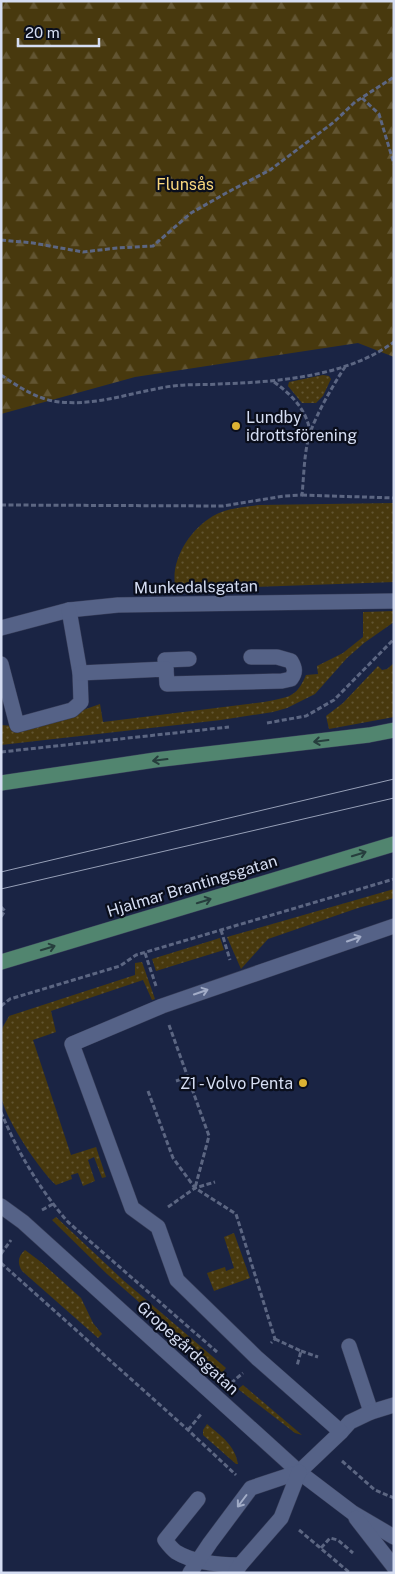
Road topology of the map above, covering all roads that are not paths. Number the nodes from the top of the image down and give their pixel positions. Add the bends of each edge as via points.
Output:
1 (394, 601) edge
2 (69, 610) junction
3 (1, 628) edge
4 (251, 657) dead end
5 (189, 659) dead end
6 (1, 664) edge
7 (166, 668) junction
8 (80, 673) junction
9 (394, 730) edge
10 (1, 783) edge
11 (394, 844) edge
12 (394, 926) edge
13 (1, 962) edge
14 (1, 1206) edge
15 (350, 1346) dead end
16 (394, 1405) edge
17 (371, 1412) junction
18 (341, 1432) junction
19 (299, 1472) junction
20 (198, 1499) dead end
21 (353, 1513) junction
22 (394, 1537) edge
23 (195, 1566) edge
24 (394, 1567) edge
25 (238, 1569) edge

1 - 2 street, Munkedalsgatan via 118,605
2 - 3 street, Munkedalsgatan
2 - 8 street
4 - 7 street via 277,657 292,661 295,673 292,679 282,681 167,684
5 - 7 street via 165,660
6 - 8 street via 17,725 72,710 81,702
7 - 8 street
9 -> 10 main road
13 -> 11 main road, Hjalmar Brantingsgatan
18 -> 12 street via 257,1358 177,1280 158,1227 132,1208 72,1044 159,1008
14 - 19 street, Gropegårdsgatan via 23,1222
15 - 17 street
16 - 17 street
17 - 18 street via 350,1422
18 - 19 street
19 - 21 street, Gropegårdsgatan
19 -> 23 street via 251,1488
19 - 25 street via 281,1518
20 - 23 street via 165,1540 175,1552
21 - 22 street, Gropegårdsgatan
21 - 24 street, Gropegårdsgatan
23 - 25 street via 222,1565

